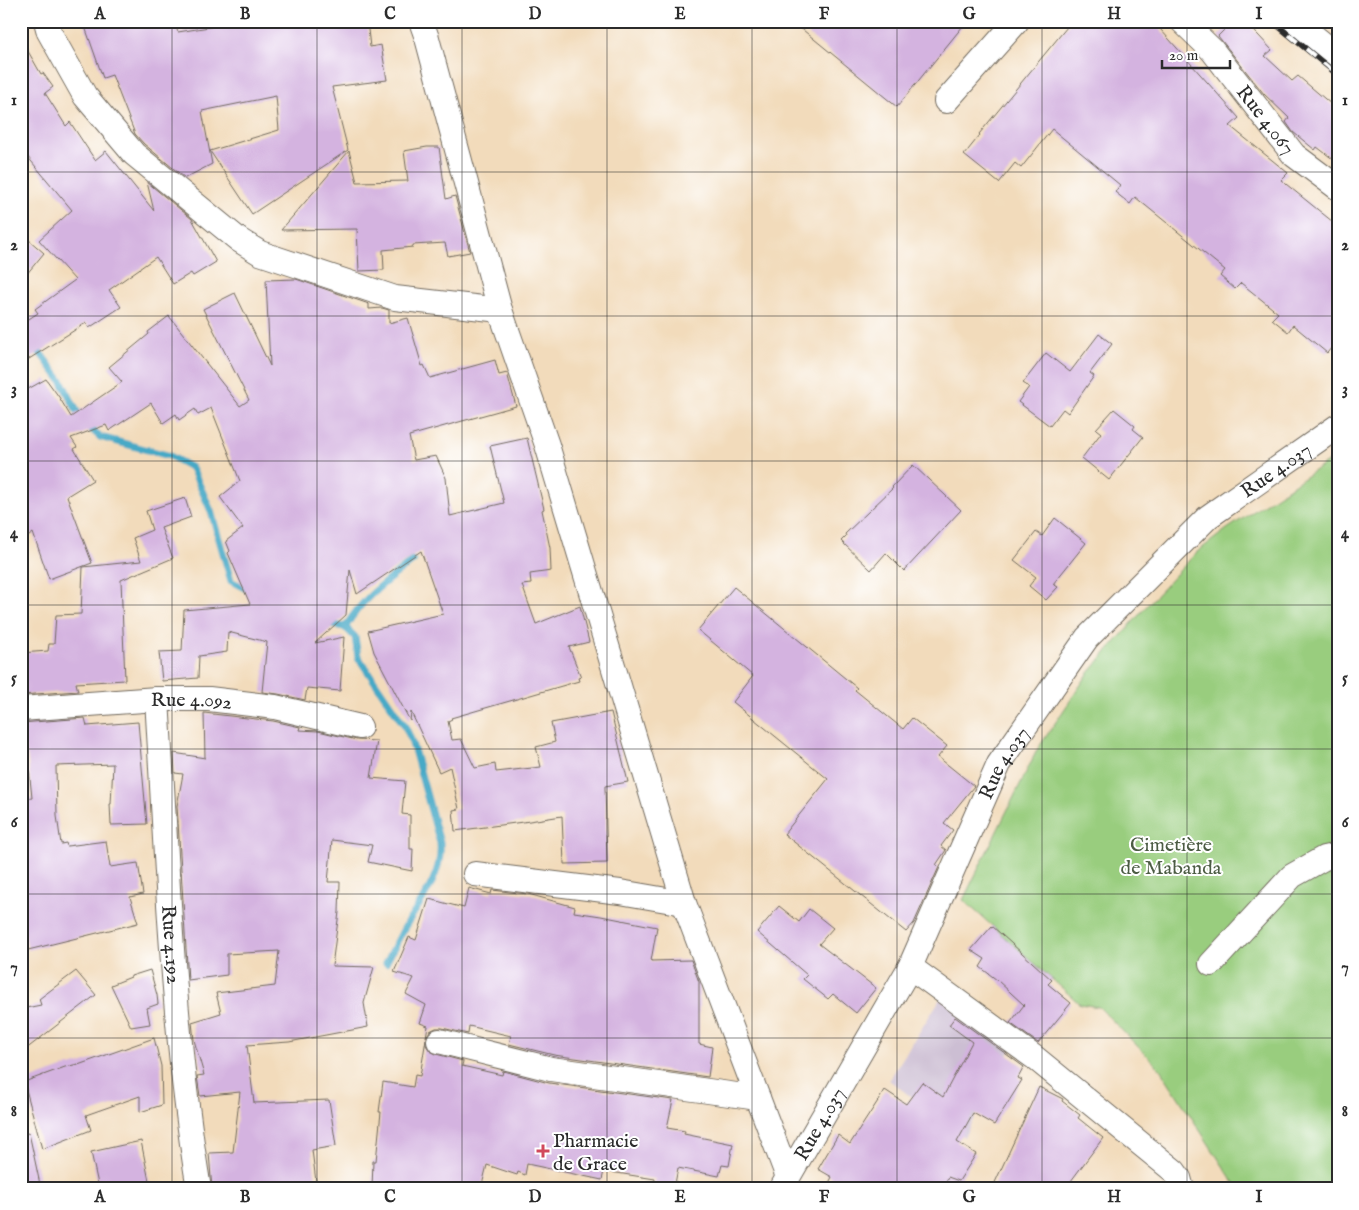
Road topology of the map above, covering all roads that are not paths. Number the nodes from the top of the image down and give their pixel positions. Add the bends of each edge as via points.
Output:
1 (46, 21) edge
2 (421, 21) edge
3 (1017, 21) edge
4 (1182, 21) edge
5 (1295, 21) edge
6 (1338, 56) edge
7 (946, 101) dead end
8 (1338, 188) edge
9 (500, 310) junction
10 (1338, 426) edge
11 (157, 699) junction
12 (21, 709) edge
13 (360, 727) dead end
14 (1338, 855) edge
15 (475, 874) dead end
16 (684, 903) junction
17 (1211, 964) dead end
18 (910, 966) junction
19 (439, 1041) dead end
20 (758, 1098) junction
21 (785, 1183) edge
22 (199, 1189) edge
23 (1182, 1189) edge

1 - 9 street via 48,32 85,96 134,154 239,240 260,253 395,298
2 - 9 street
3 - 7 street
4 - 8 street, Rue 4.067 via 1212,50 1294,156
5 - 6 street
9 - 16 street via 547,445
10 - 18 street, Rue 4.037 via 1208,517 1087,638 999,764
11 - 12 street, Rue 4.092
11 - 13 street, Rue 4.092 via 209,699 275,706
11 - 22 street, Rue 4.192 via 173,974 186,1103
14 - 17 street via 1324,858 1292,876
15 - 16 street
16 - 20 street
18 - 21 street, Rue 4.037
18 - 23 street via 1034,1057 1174,1171
19 - 20 street via 551,1068
20 - 21 street

